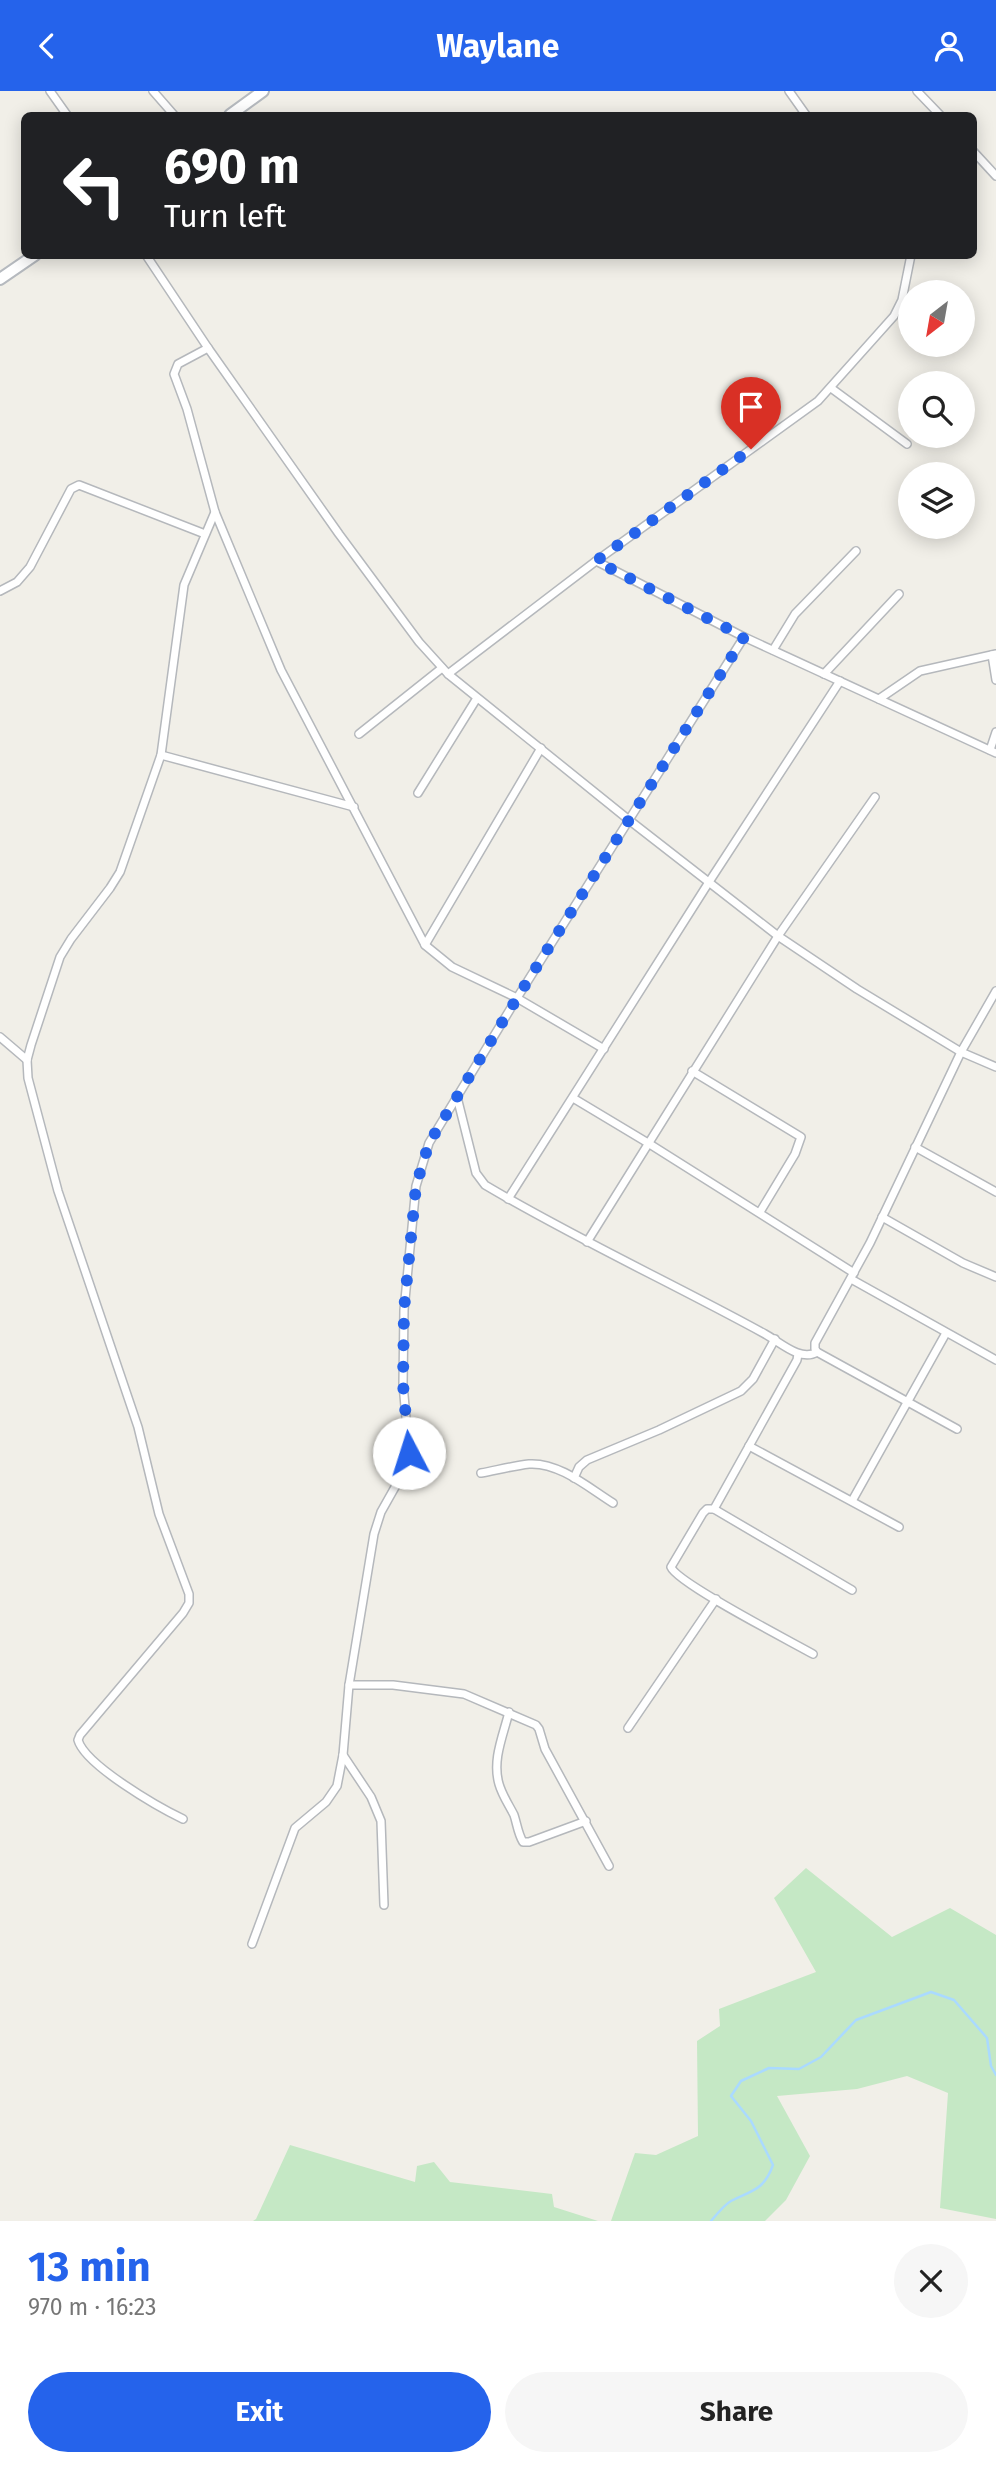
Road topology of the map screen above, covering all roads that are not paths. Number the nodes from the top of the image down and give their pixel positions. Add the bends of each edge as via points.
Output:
1 (50, 91) edge
2 (153, 91) edge
3 (263, 91) edge
4 (789, 91) edge
5 (917, 91) edge
6 (65, 112) edge
7 (171, 112) edge
8 (234, 112) edge
9 (804, 112) edge
10 (937, 112) edge
11 (977, 155) edge
12 (996, 176) edge
13 (29, 259) edge
14 (149, 259) edge
15 (910, 259) edge
16 (0, 279) edge
17 (208, 348) junction
18 (831, 388) junction
19 (898, 437) edge
20 (215, 512) junction
21 (205, 534) junction
22 (856, 551) dead end
23 (596, 561) junction
24 (0, 591) edge
25 (899, 594) dead end
26 (744, 637) junction
27 (773, 650) junction
28 (994, 654) edge
29 (445, 671) junction
30 (824, 674) junction
31 (996, 680) edge
32 (840, 681) junction
33 (477, 698) junction
34 (879, 699) junction
35 (996, 732) edge
36 (359, 734) dead end
37 (541, 748) junction
38 (993, 752) edge
39 (161, 755) junction
40 (418, 793) dead end
41 (875, 797) dead end
42 (354, 807) junction
43 (629, 820) junction
44 (709, 882) junction
45 (778, 936) junction
46 (425, 945) junction
47 (996, 991) edge
48 (517, 998) junction
49 (0, 1037) edge
50 (604, 1049) junction
51 (961, 1052) junction
52 (27, 1060) junction
53 (996, 1067) edge
54 (692, 1071) junction
55 (457, 1096) junction
56 (573, 1098) junction
57 (648, 1143) junction
58 (915, 1147) junction
59 (996, 1192) edge
60 (508, 1199) junction
61 (760, 1212) junction
62 (882, 1217) junction
63 (587, 1242) junction
64 (852, 1276) junction
65 (996, 1277) edge
66 (946, 1333) junction
67 (775, 1339) junction
68 (817, 1352) junction
69 (798, 1355) junction
70 (996, 1360) edge
71 (908, 1400) junction
72 (957, 1429) dead end
73 (749, 1446) junction
74 (481, 1473) dead end
75 (574, 1478) junction
76 (852, 1501) junction
77 (613, 1503) dead end
78 (714, 1509) junction
79 (899, 1527) dead end
80 (852, 1590) dead end
81 (716, 1599) junction
82 (813, 1654) dead end
83 (349, 1685) junction
84 (509, 1712) junction
85 (628, 1728) dead end
86 (343, 1755) junction
87 (183, 1819) dead end
88 (586, 1821) junction
89 (609, 1866) dead end
90 (384, 1905) dead end
91 (252, 1944) dead end

1 - 6 street
2 - 7 street
3 - 8 main road
4 - 9 street
5 - 10 street
11 - 12 street
13 - 16 main road
14 - 17 street
15 - 18 street via 894,316
17 - 20 street via 178,365 174,374
17 - 29 street via 346,544
18 - 19 street
18 - 23 street
20 - 21 street
20 - 42 street via 281,670
21 - 24 street via 79,485 71,489 30,567 17,582
21 - 39 street via 180,602
22 - 27 street via 795,614
23 - 26 street
23 - 29 street
25 - 30 street
26 - 27 street
26 - 43 street
27 - 30 street
28 - 31 street
28 - 34 street via 920,671
29 - 33 street
29 - 36 street
30 - 32 street
32 - 34 street
32 - 44 street
33 - 37 street
33 - 40 street
34 - 38 street
35 - 38 street
37 - 43 street
37 - 46 street
39 - 42 street
39 - 52 street via 120,872 61,957
41 - 45 street
42 - 46 street
43 - 44 street
43 - 48 street
44 - 45 street
44 - 50 street
45 - 51 street
45 - 54 street
46 - 48 street via 452,967
47 - 51 street
48 - 50 street
48 - 55 street
49 - 52 street
50 - 56 street
51 - 53 street
51 - 58 street
52 - 87 street via 32,1100 58,1191 138,1427 159,1514 189,1594 183,1613 78,1740 83,1751 120,1782
54 - 57 street
54 - 61 street via 801,1137
55 - 60 street via 475,1173
55 - 83 street via 429,1143 416,1186 403,1324 408,1464 377,1523
56 - 57 street
56 - 60 street
57 - 61 street
57 - 63 street
58 - 59 street
58 - 62 street
60 - 63 street
61 - 64 street
62 - 64 street
62 - 65 street
63 - 67 street
64 - 66 street
64 - 68 street via 818,1335
66 - 70 street
66 - 71 street
67 - 69 street
67 - 75 street via 741,1391 587,1460
68 - 69 street
68 - 71 street
69 - 73 street
71 - 72 street
71 - 76 street
73 - 76 street
73 - 78 street
74 - 75 street via 531,1464
75 - 77 street
76 - 79 street
78 - 80 street
78 - 81 street via 703,1513 671,1567
81 - 82 street
81 - 85 street
83 - 84 street via 464,1694
83 - 86 street
84 - 88 street via 539,1728 545,1749
84 - 88 street via 496,1770 520,1838 529,1842
86 - 90 street via 381,1821
86 - 91 street via 333,1793 295,1828
88 - 89 street

